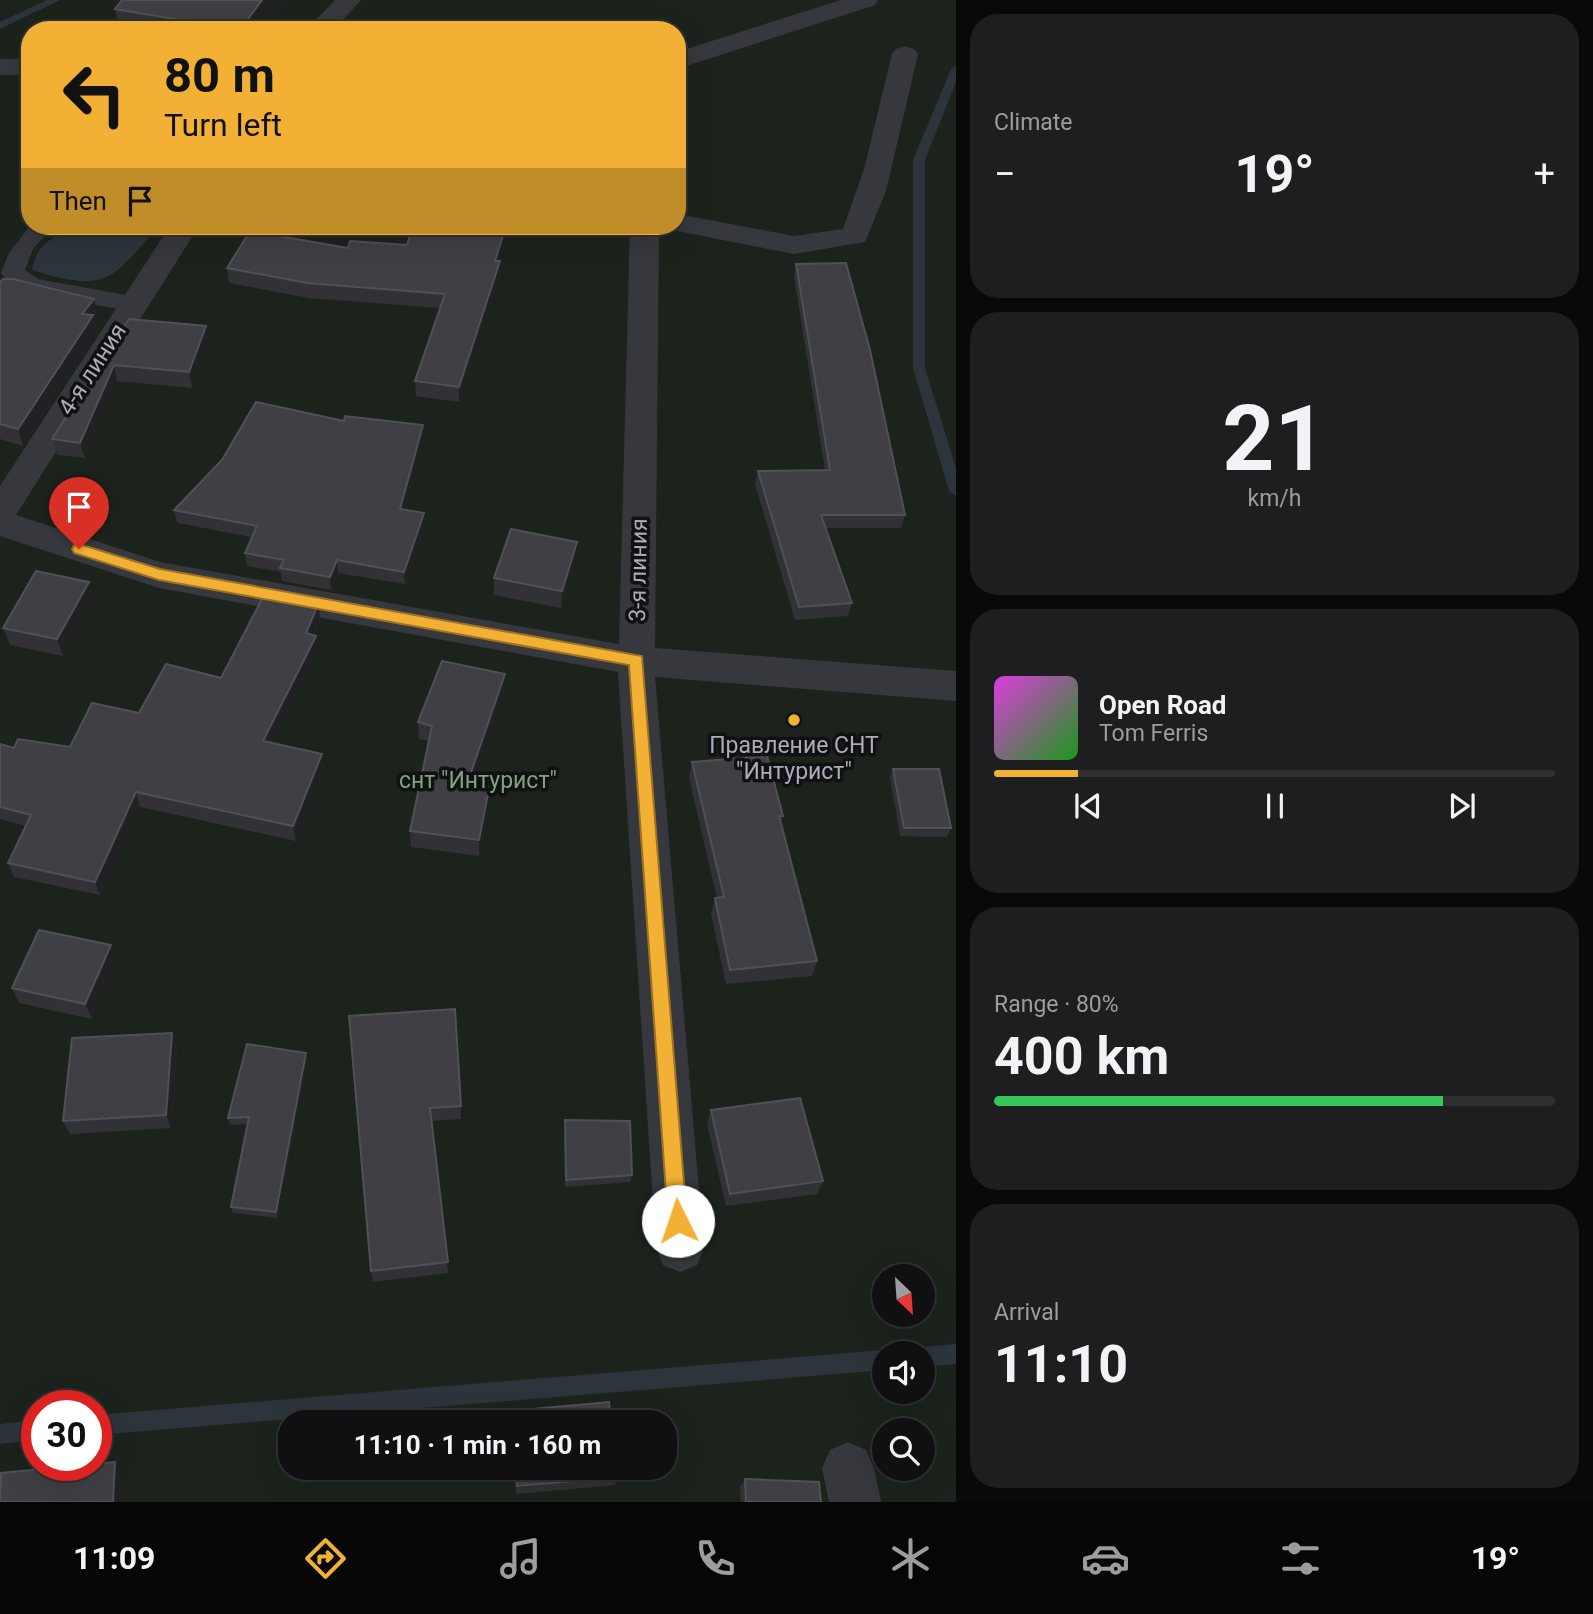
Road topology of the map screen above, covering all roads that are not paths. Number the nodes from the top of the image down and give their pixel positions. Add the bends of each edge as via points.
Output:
1 (349, 0) edge
2 (866, 0) edge
3 (328, 21) edge
4 (905, 54) dead end
5 (686, 58) edge
6 (0, 66) edge
7 (21, 67) edge
8 (686, 225) edge
9 (33, 235) edge
10 (178, 235) edge
11 (645, 235) edge
12 (134, 303) junction
13 (0, 513) edge
14 (0, 523) edge
15 (636, 661) junction
16 (956, 685) edge
17 (680, 1248) dead end

1 - 3 street
2 - 5 street
4 - 8 street via 884,153 855,236 794,245
6 - 7 street
9 - 12 lane via 16,258 13,273 31,285
10 - 12 street, 4-я линия
11 - 15 street, 3-я линия
12 - 13 street, 4-я линия
14 - 15 street via 159,575
15 - 16 street
15 - 17 street, 3-я линия

